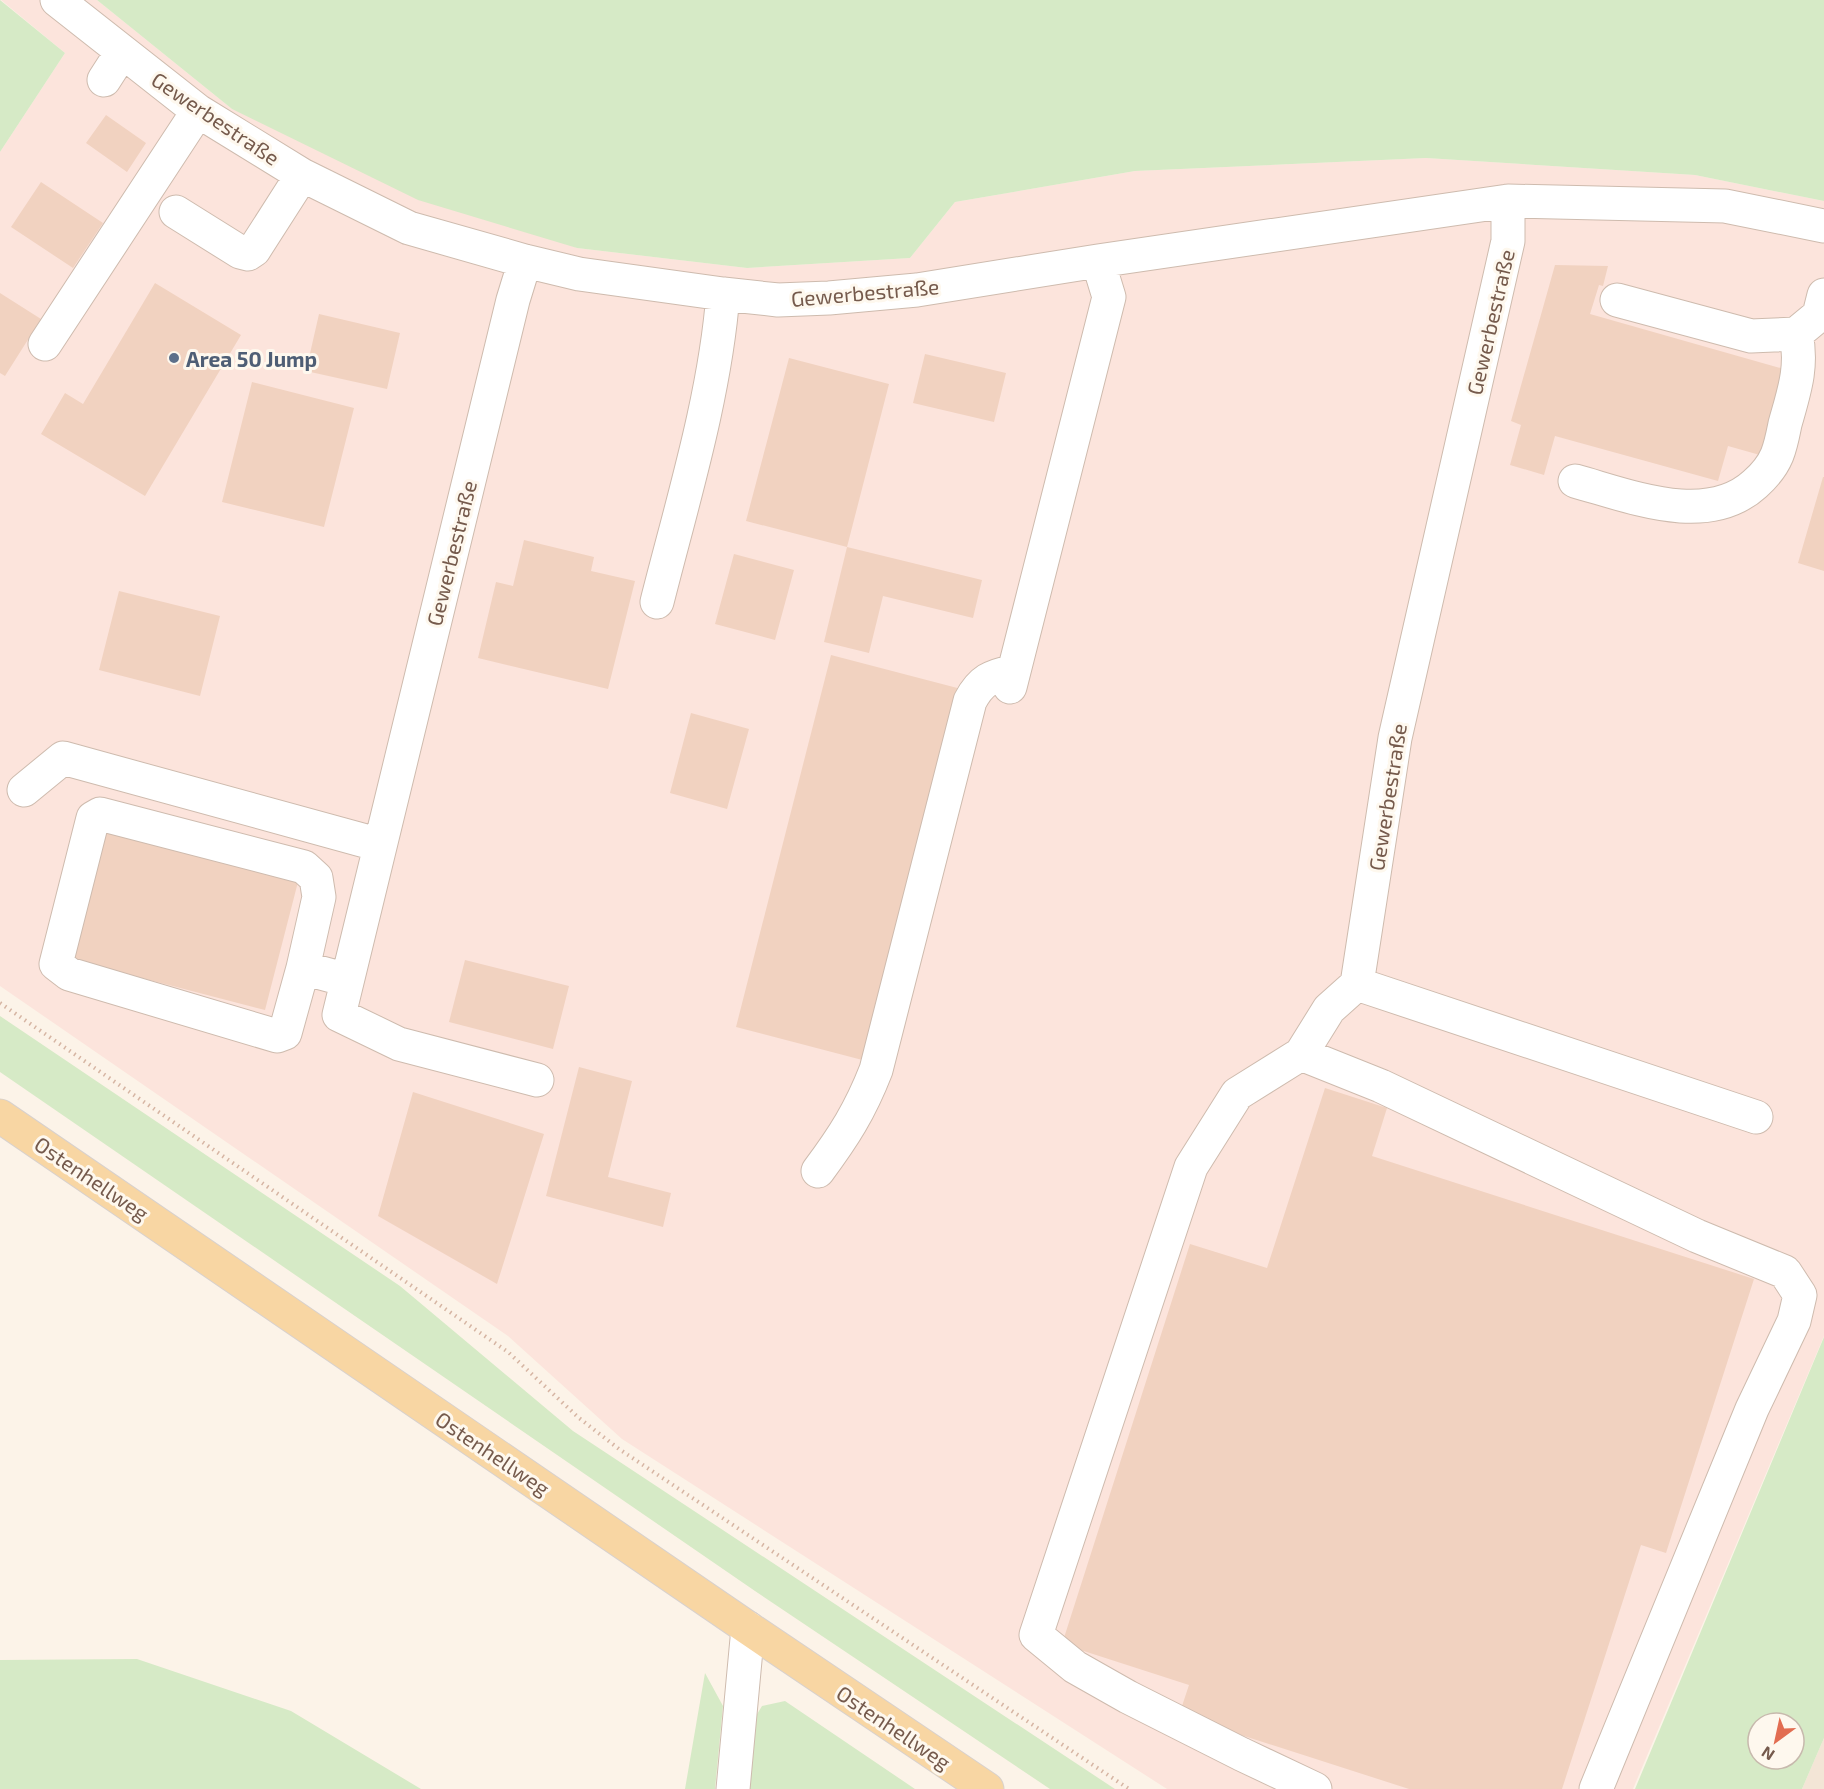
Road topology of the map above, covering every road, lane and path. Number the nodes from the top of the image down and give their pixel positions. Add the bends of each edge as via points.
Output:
1 (57, 0) edge
2 (123, 52) junction
3 (104, 80) dead end
4 (198, 111) junction
5 (302, 175) junction
6 (1508, 201) junction
7 (176, 212) dead end
8 (1824, 226) edge
9 (525, 261) junction
10 (1098, 261) junction
11 (723, 294) junction
12 (1824, 295) edge
13 (1617, 300) dead end
14 (1796, 334) junction
15 (45, 344) dead end
16 (1575, 481) dead end
17 (657, 602) dead end
18 (24, 790) dead end
19 (380, 845) junction
20 (303, 968) junction
21 (347, 980) junction
22 (1357, 984) junction
23 (0, 1003) edge
24 (1301, 1054) junction
25 (537, 1080) dead end
26 (0, 1116) edge
27 (1755, 1117) dead end
28 (818, 1171) dead end
29 (748, 1628) junction
30 (733, 1789) edge
31 (987, 1789) edge
32 (1129, 1789) edge
33 (1314, 1789) edge
34 (1596, 1789) edge

1 - 2 street, Gewerbestraße
2 - 3 street
2 - 4 street, Gewerbestraße
4 - 5 street, Gewerbestraße
4 - 15 street
5 - 7 street via 248,254
5 - 9 street, Gewerbestraße via 409,228
6 - 8 street, Gewerbestraße via 1725,206
6 - 10 street, Gewerbestraße
6 - 22 street, Gewerbestraße via 1508,241 1395,738
9 - 11 street, Gewerbestraße via 627,282
9 - 19 street, Gewerbestraße
10 - 11 street, Gewerbestraße via 917,290 829,298 777,300
10 - 28 street via 1109,297 1012,679 994,676 978,686 970,701 876,1070 847,1132
11 - 17 street via 706,401
12 - 14 street via 1819,315
13 - 14 street via 1751,336
14 - 16 street via 1799,375 1777,456 1748,491 1730,501 1704,507 1672,506
18 - 19 street via 63,758
19 - 21 street, Gewerbestraße
20 - 20 street via 285,1033 277,1036 69,974 56,964 93,818 100,814 304,867 316,878 319,897
20 - 21 street
21 - 25 street, Gewerbestraße via 339,1015 399,1044
22 - 24 street via 1329,1009
22 - 27 street
23 - 32 path via 508,1352 619,1449
24 - 33 street via 1237,1094 1191,1167 1036,1635 1075,1666 1128,1697
24 - 34 street via 1381,1086 1697,1236 1785,1272 1800,1295 1794,1321 1752,1410
26 - 29 main road, Ostenhellweg
29 - 30 street
29 - 31 main road, Ostenhellweg

